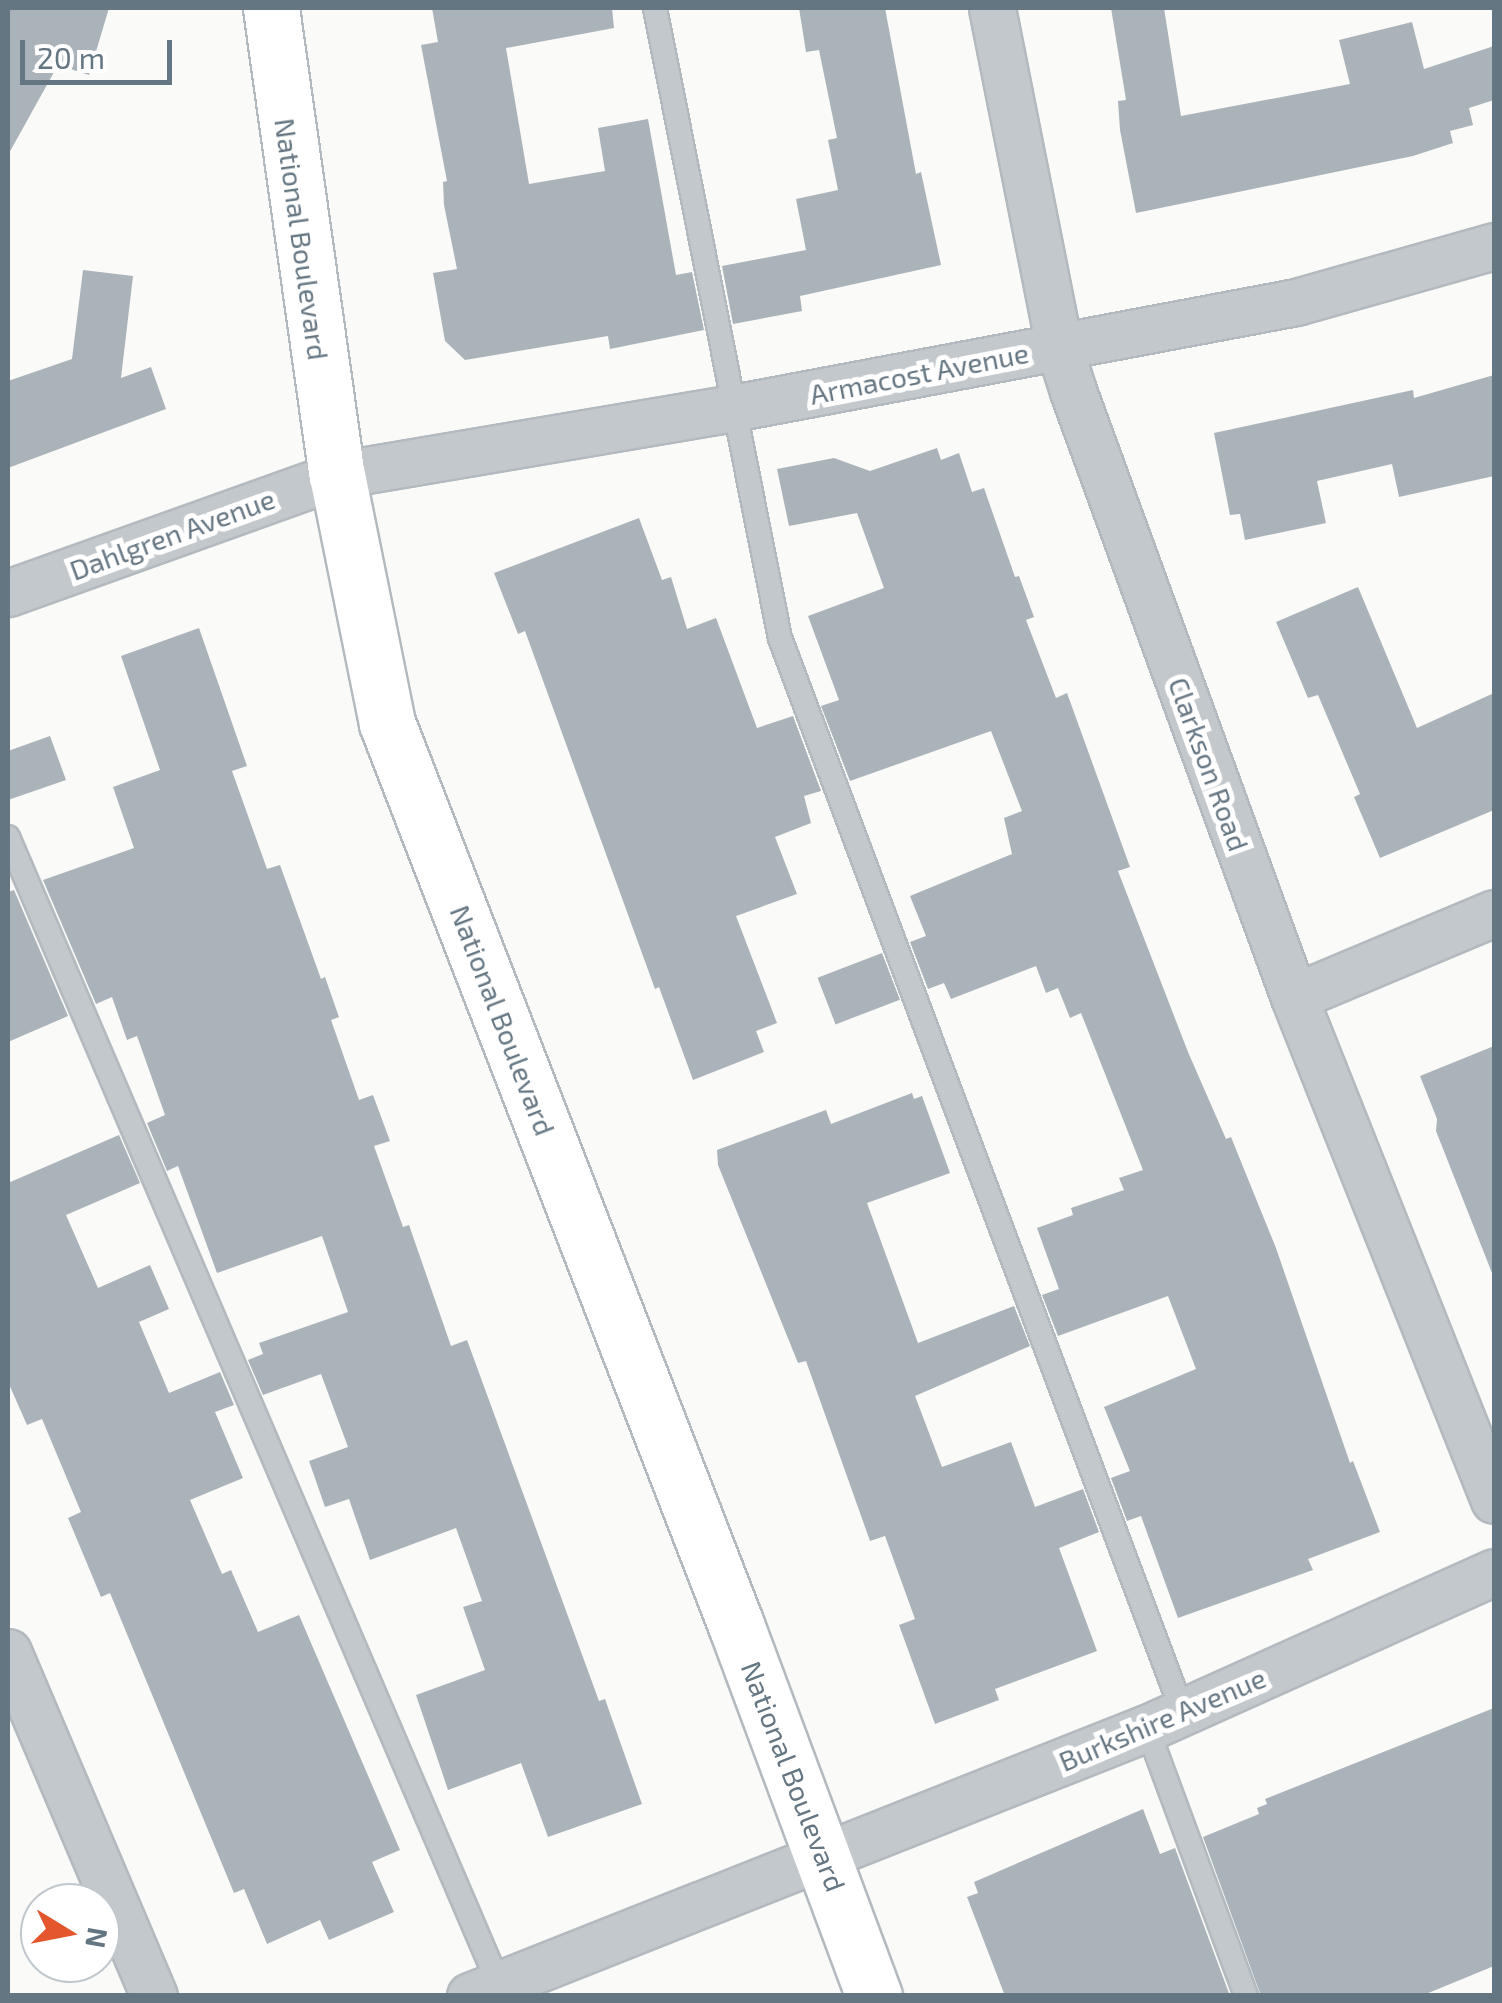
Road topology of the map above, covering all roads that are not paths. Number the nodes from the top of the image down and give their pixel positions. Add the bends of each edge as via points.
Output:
1 (270, 8) edge
2 (655, 8) edge
3 (992, 8) edge
4 (1494, 246) edge
5 (1059, 347) junction
6 (733, 408) junction
7 (338, 475) junction
8 (8, 593) edge
9 (8, 837) edge
10 (1494, 913) edge
11 (1294, 997) junction
12 (1494, 1500) edge
13 (1494, 1572) edge
14 (8, 1652) edge
15 (1165, 1720) junction
16 (826, 1858) junction
17 (485, 1990) edge
18 (154, 1996) edge
19 (874, 1996) edge
20 (1246, 1996) edge

1 - 7 main road, National Boulevard
2 - 6 lane
3 - 5 street, Clarkson Road
4 - 5 street, Armacost Avenue via 1296,302
5 - 6 street, Armacost Avenue
5 - 11 street, Clarkson Road
6 - 7 street, Armacost Avenue
6 - 15 lane via 780,638
7 - 8 street, Dahlgren Avenue
7 - 16 main road, National Boulevard via 386,723
9 - 17 lane
10 - 11 street
11 - 12 street, Clarkson Road
13 - 15 street, Burkshire Avenue
14 - 18 street
15 - 16 street, Burkshire Avenue
15 - 20 lane
16 - 17 street, Burkshire Avenue
16 - 19 main road, National Boulevard

